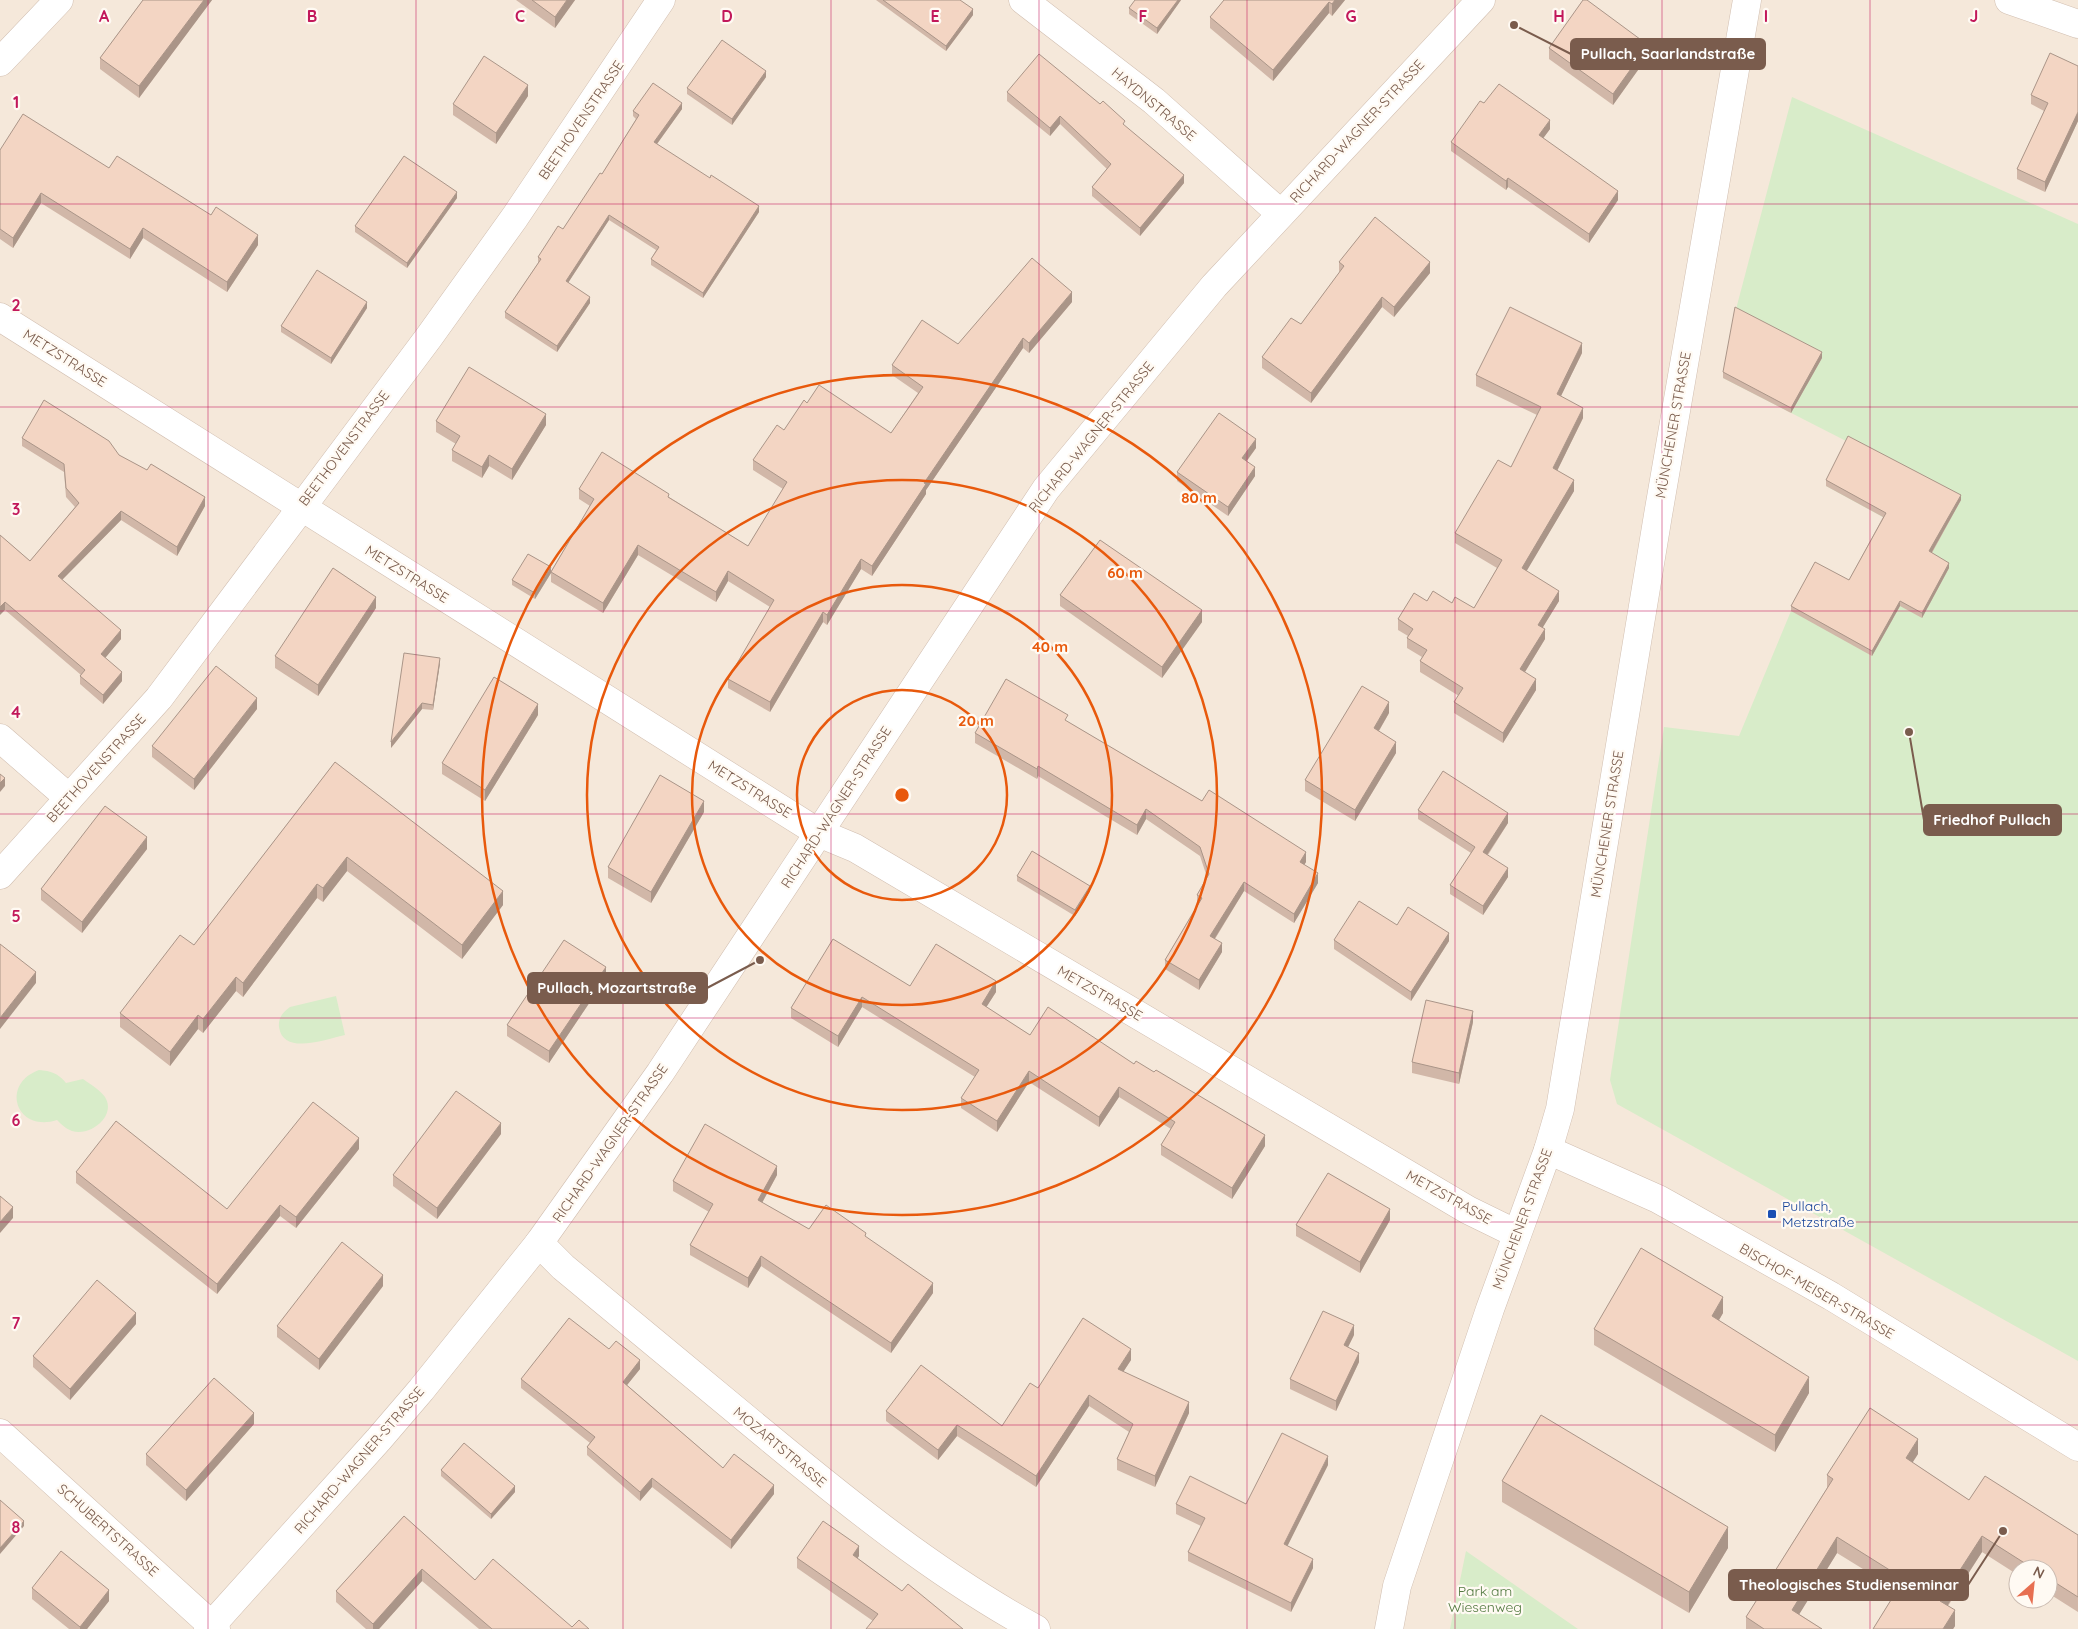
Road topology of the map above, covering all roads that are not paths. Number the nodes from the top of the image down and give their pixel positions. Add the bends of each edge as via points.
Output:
1 (58, 0) edge
2 (661, 0) edge
3 (1023, 0) edge
4 (1481, 0) edge
5 (1747, 0) edge
6 (2009, 0) edge
7 (2078, 24) edge
8 (0, 62) edge
9 (1280, 213) junction
10 (0, 317) edge
11 (300, 507) junction
12 (0, 738) edge
13 (69, 798) junction
14 (819, 833) junction
15 (0, 875) edge
16 (1548, 1150) junction
17 (1517, 1234) junction
18 (539, 1243) junction
19 (0, 1433) edge
20 (2078, 1447) edge
21 (212, 1628) edge
22 (1036, 1629) edge
23 (1389, 1629) edge

1 - 8 street
2 - 11 street, BEETHOVENSTRASSE via 515,217
3 - 9 street, HAYDNSTRASSE via 1154,101
4 - 9 street, RICHARD-WAGNER-STRASSE
5 - 16 street, MÜNCHENER STRASSE via 1560,1109
6 - 7 street
9 - 14 street, RICHARD-WAGNER-STRASSE via 1214,286 1046,489
10 - 11 street, METZSTRASSE
11 - 13 street, BEETHOVENSTRASSE via 159,698
11 - 14 street, METZSTRASSE
12 - 13 street
13 - 15 street, BEETHOVENSTRASSE
14 - 17 street, METZSTRASSE via 855,848 1468,1210
14 - 18 street, RICHARD-WAGNER-STRASSE via 660,1073
16 - 17 street, MÜNCHENER STRASSE
16 - 20 street, BISCHOF-MEISER-STRASSE via 1678,1210 1831,1296
17 - 23 street, MÜNCHENER STRASSE via 1400,1576
18 - 21 street, RICHARD-WAGNER-STRASSE via 385,1432
18 - 22 street, MOZARTSTRASSE via 563,1267 831,1489 929,1562
19 - 21 street, SCHUBERTSTRASSE

